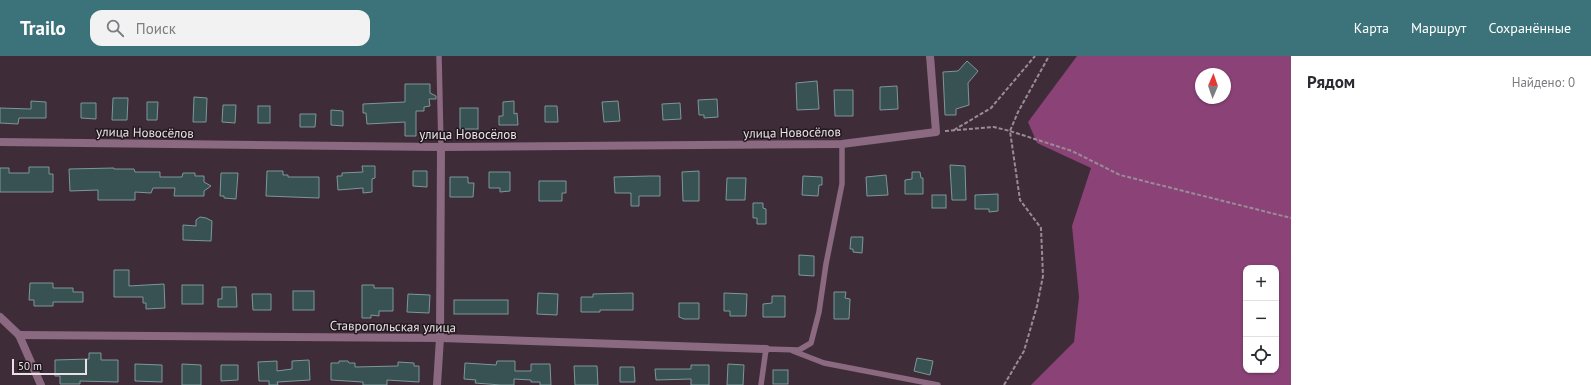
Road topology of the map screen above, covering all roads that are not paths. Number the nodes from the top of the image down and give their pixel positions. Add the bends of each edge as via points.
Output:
1 (439, 56) edge
2 (930, 56) edge
3 (0, 142) edge
4 (842, 144) junction
5 (441, 147) junction
6 (0, 317) edge
7 (19, 335) junction
8 (440, 338) junction
9 (766, 349) junction
10 (789, 349) junction
11 (41, 385) edge
12 (437, 385) edge
13 (761, 385) edge
14 (938, 385) edge

1 - 5 lane
2 - 4 street, улица Новосёлов via 936,132
3 - 5 street, улица Новосёлов
4 - 5 street, улица Новосёлов
4 - 10 lane via 842,184 826,264 820,312 811,343 799,350
5 - 8 street
6 - 7 street
7 - 8 street, Ставропольская улица
7 - 11 street
8 - 9 street, Ставропольская улица
8 - 12 street
9 - 10 lane
9 - 13 lane
10 - 14 lane via 824,363

